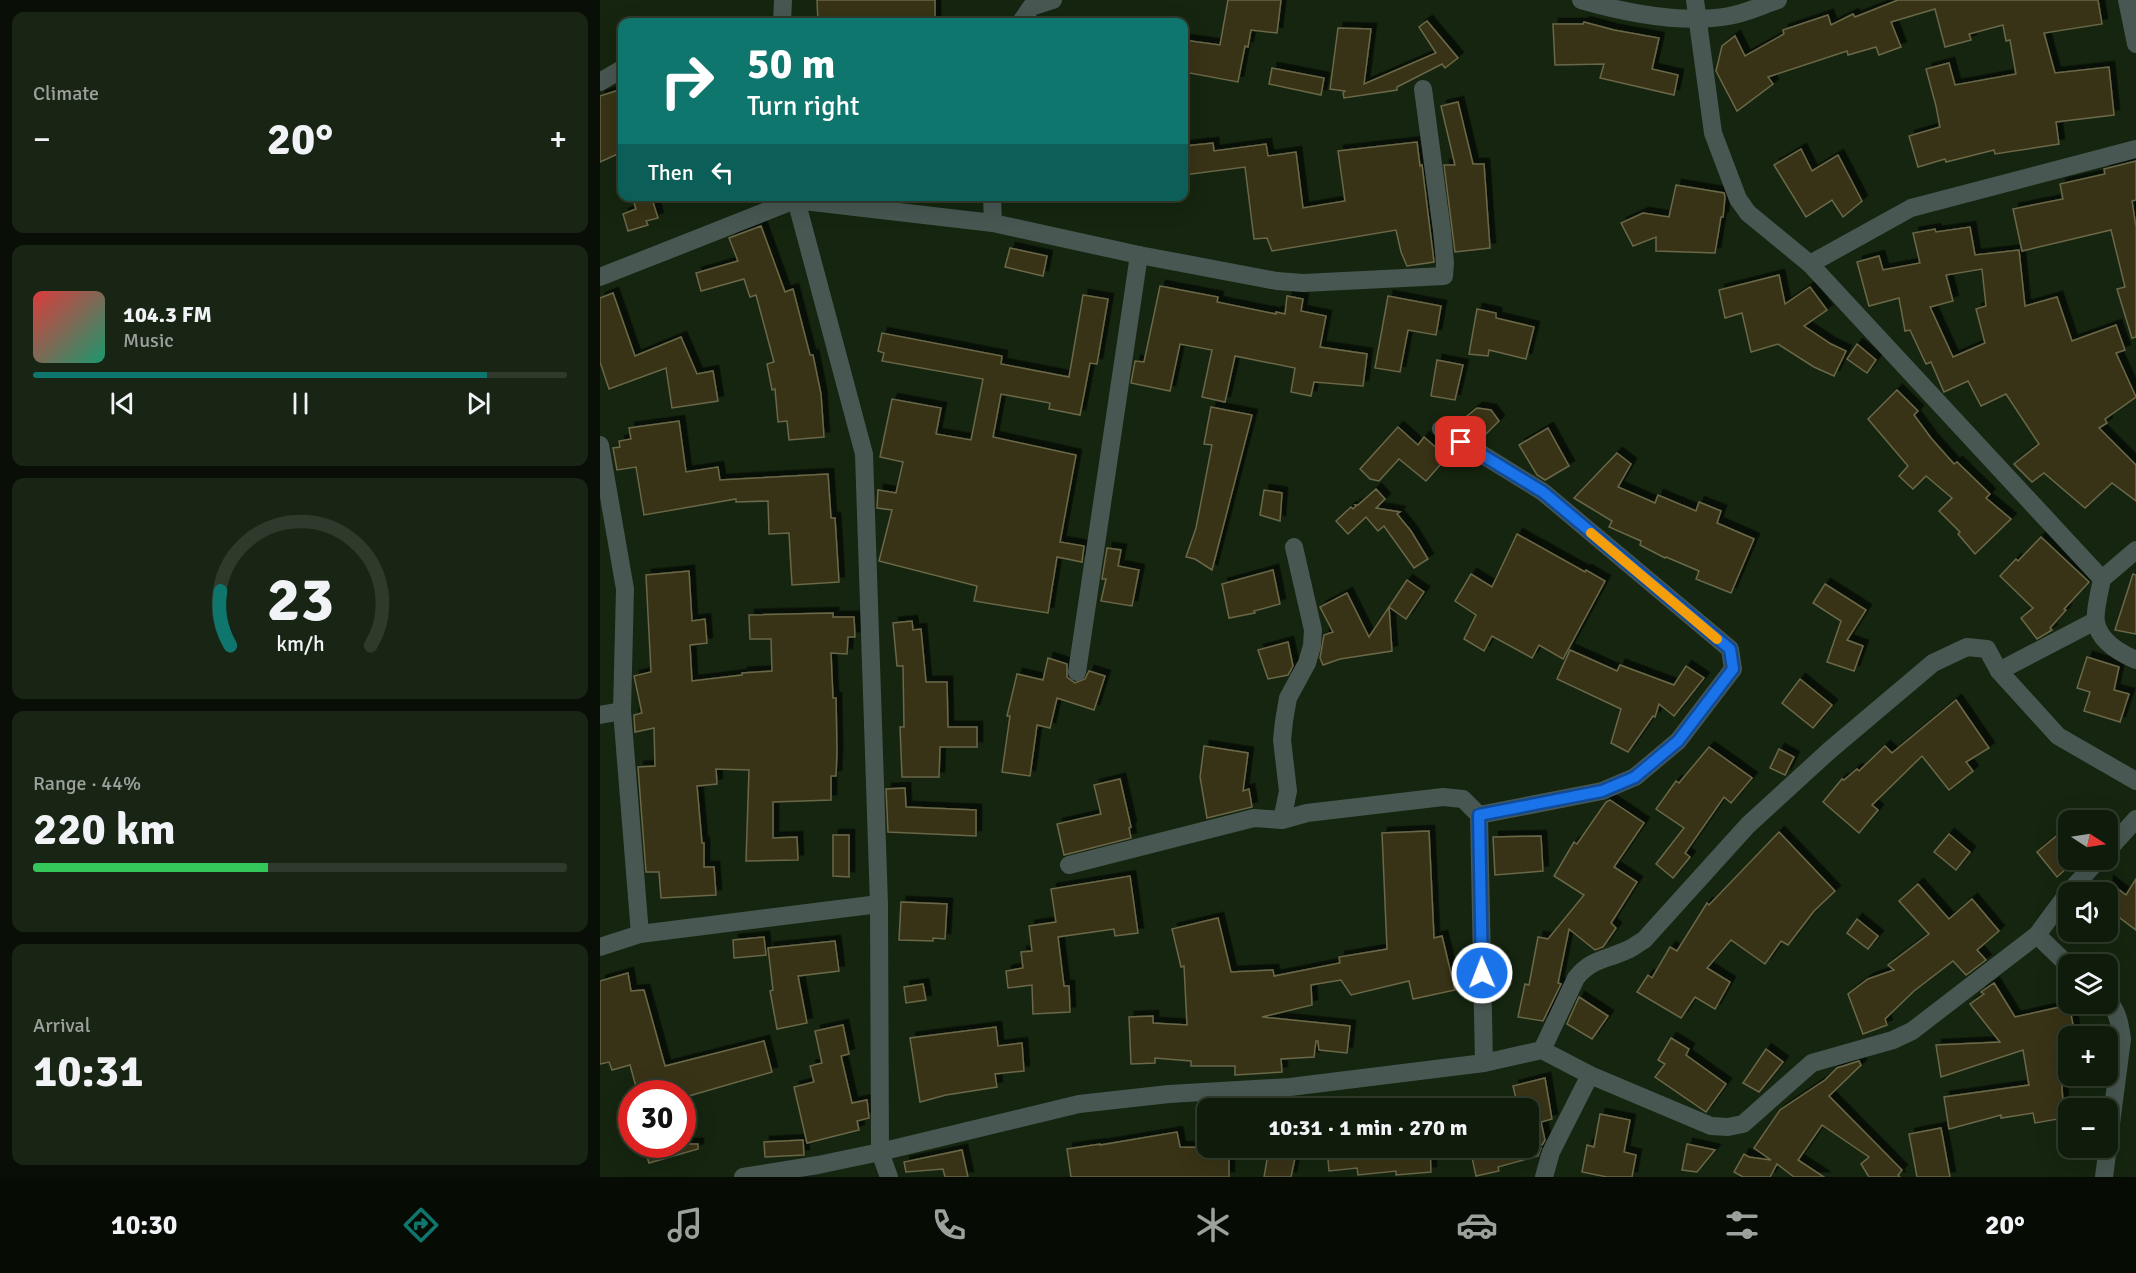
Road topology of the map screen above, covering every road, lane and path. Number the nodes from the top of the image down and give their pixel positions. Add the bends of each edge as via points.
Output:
1 (783, 0) edge
2 (1053, 0) edge
3 (1581, 0) edge
4 (1695, 0) edge
5 (1778, 0) edge
6 (2127, 0) edge
7 (1028, 10) edge
8 (783, 18) edge
9 (1698, 19) junction
10 (2136, 44) edge
11 (618, 71) edge
12 (600, 82) edge
13 (1424, 89) dead end
14 (2136, 149) edge
15 (788, 201) edge
16 (796, 201) edge
17 (819, 201) edge
18 (992, 201) edge
19 (993, 223) junction
20 (1139, 255) junction
21 (1810, 264) junction
22 (600, 277) edge
23 (1441, 429) dead end
24 (600, 445) edge
25 (602, 465) edge
26 (1294, 547) dead end
27 (2136, 550) edge
28 (2102, 579) junction
29 (2095, 621) junction
30 (2136, 660) edge
31 (1999, 671) junction
32 (1077, 672) dead end
33 (622, 711) junction
34 (600, 715) edge
35 (2136, 781) edge
36 (1288, 791) junction
37 (1307, 813) junction
38 (1479, 815) junction
39 (2136, 819) edge
40 (1282, 820) junction
41 (2118, 839) edge
42 (1069, 865) dead end
43 (2089, 870) edge
44 (2079, 882) edge
45 (879, 904) junction
46 (2058, 907) edge
47 (640, 934) junction
48 (2037, 935) junction
49 (600, 947) edge
50 (2058, 955) edge
51 (2116, 1014) edge
52 (1542, 1050) junction
53 (1484, 1063) junction
54 (1590, 1076) junction
55 (880, 1152) junction
56 (743, 1177) edge
57 (889, 1177) edge
58 (1544, 1177) edge
59 (2104, 1177) edge

1 - 8 street
2 - 7 street
3 - 9 street via 1611,9
4 - 9 street
5 - 9 street via 1731,16
6 - 10 street
9 - 21 street via 1713,133 1738,199 1748,213
11 - 12 street
13 - 20 street via 1444,276 1277,282
14 - 21 street via 1911,208
15 - 22 street
16 - 45 street via 864,454
17 - 19 street
18 - 19 street
19 - 20 street
20 - 32 street
21 - 28 street
23 - 38 street via 1543,492 1730,649 1733,669 1678,741 1635,777 1602,791
24 - 25 street
25 - 33 street via 625,589
26 - 36 street via 1313,630 1307,663 1288,699 1284,721 1282,740
27 - 28 street
28 - 29 street
29 - 30 street via 2104,639 2122,655
29 - 31 street
31 - 35 street via 2058,735
31 - 52 street via 1987,649 1967,647 1933,663 1748,825 1644,940 1582,971
33 - 34 street
33 - 47 street
36 - 37 street
36 - 40 street
37 - 38 street via 1443,797 1463,799
37 - 40 street
38 - 53 street
39 - 41 street
40 - 42 street via 1254,818
43 - 44 street
45 - 47 street
45 - 55 street
46 - 48 street
47 - 49 street
48 - 50 street
48 - 54 street via 1912,1031 1812,1063 1743,1124 1711,1126
51 - 59 street via 2122,1039
52 - 53 street
52 - 54 street
53 - 55 street via 1290,1087 1079,1104
54 - 58 street via 1551,1152
55 - 56 street
55 - 57 street

